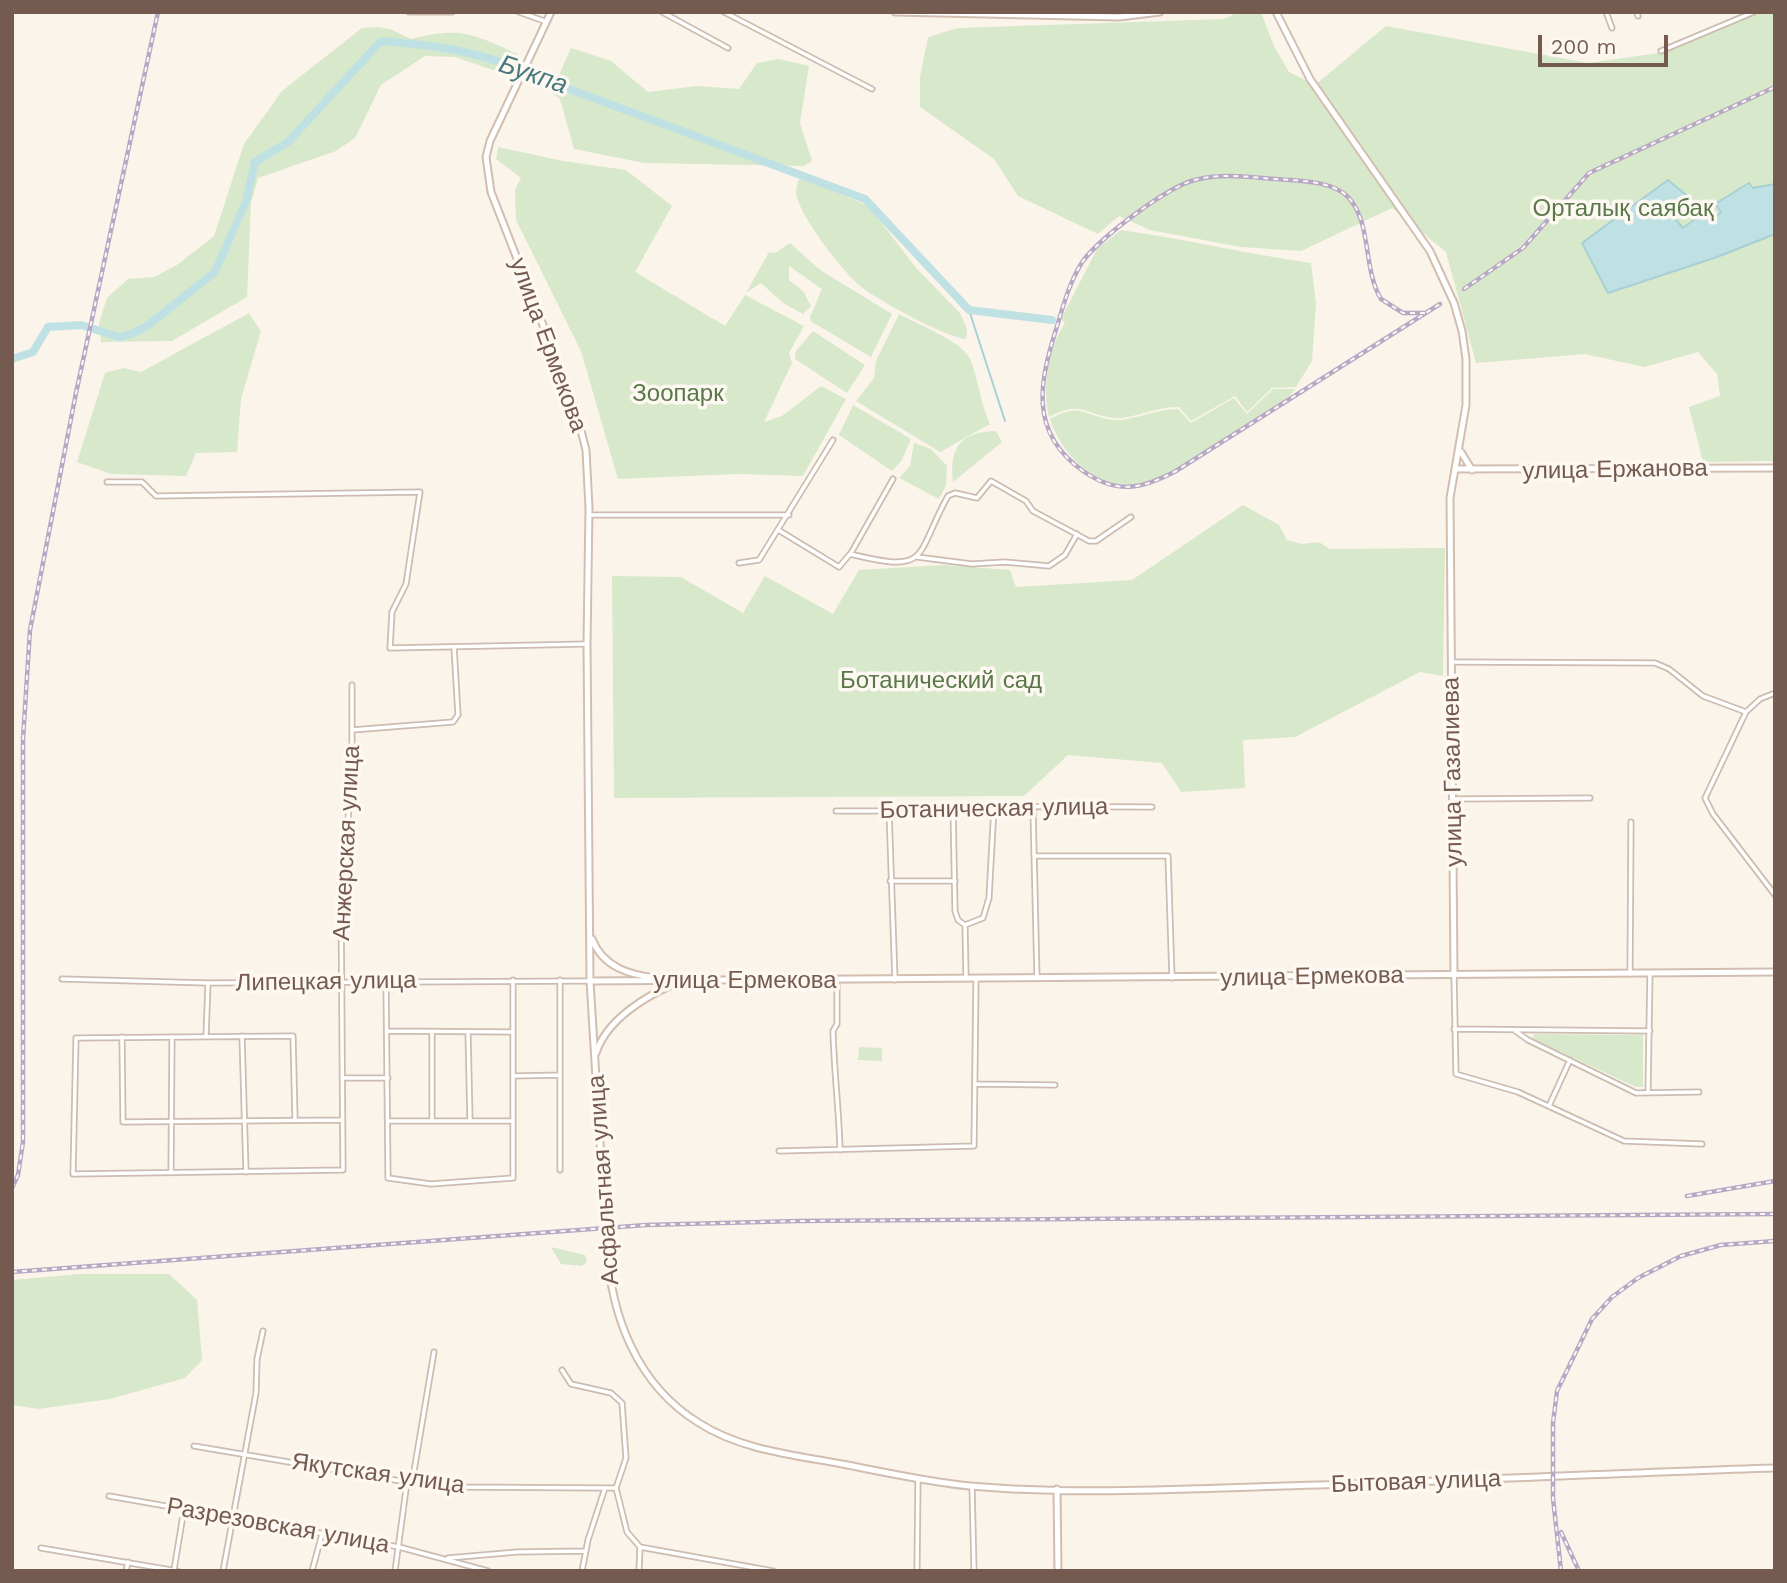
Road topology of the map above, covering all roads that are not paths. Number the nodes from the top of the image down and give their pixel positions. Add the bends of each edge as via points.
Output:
1 (410, 12) edge
2 (452, 12) edge
3 (519, 12) edge
4 (551, 12) edge
5 (662, 12) edge
6 (724, 12) edge
7 (898, 12) edge
8 (1160, 12) edge
9 (1276, 12) edge
10 (1606, 12) edge
11 (1754, 12) edge
12 (915, 13) edge
13 (547, 22) junction
14 (1612, 27) dead end
15 (728, 48) dead end
16 (1661, 51) dead end
17 (872, 89) dead end
18 (833, 440) dead end
19 (1460, 450) junction
20 (1775, 468) edge
21 (1455, 469) junction
22 (1472, 470) junction
23 (893, 479) dead end
24 (107, 482) dead end
25 (589, 514) junction
26 (789, 515) junction
27 (1131, 517) dead end
28 (780, 531) junction
29 (1077, 534) junction
30 (850, 554) junction
31 (918, 557) junction
32 (739, 563) dead end
33 (587, 645) junction
34 (454, 647) junction
35 (1451, 662) junction
36 (352, 685) dead end
37 (1775, 693) edge
38 (1746, 712) junction
39 (352, 730) junction
40 (1590, 797) dead end
41 (1454, 799) junction
42 (953, 807) junction
43 (994, 807) junction
44 (1152, 807) dead end
45 (1033, 809) junction
46 (836, 811) dead end
47 (888, 811) junction
48 (1632, 822) dead end
49 (1034, 856) junction
50 (890, 881) junction
51 (955, 881) junction
52 (1775, 895) edge
53 (965, 925) junction
54 (590, 936) junction
55 (1775, 972) edge
56 (1650, 973) junction
57 (1630, 974) junction
58 (1454, 976) junction
59 (1172, 978) junction
60 (62, 979) dead end
61 (1037, 979) junction
62 (513, 980) junction
63 (560, 980) junction
64 (682, 980) junction
65 (837, 980) junction
66 (895, 980) junction
67 (965, 980) junction
68 (976, 980) junction
69 (386, 981) junction
70 (590, 981) junction
71 (343, 982) junction
72 (208, 984) junction
73 (1454, 1029) junction
74 (1514, 1030) junction
75 (387, 1031) junction
76 (1650, 1031) junction
77 (432, 1032) junction
78 (468, 1032) junction
79 (513, 1032) junction
80 (206, 1036) junction
81 (242, 1036) junction
82 (122, 1037) junction
83 (172, 1037) junction
84 (595, 1056) junction
85 (1570, 1060) junction
86 (559, 1075) junction
87 (513, 1076) junction
88 (342, 1078) junction
89 (387, 1078) junction
90 (975, 1084) junction
91 (1055, 1085) dead end
92 (1648, 1092) junction
93 (1699, 1093) dead end
94 (1549, 1106) junction
95 (295, 1120) junction
96 (171, 1121) junction
97 (243, 1121) junction
98 (342, 1121) junction
99 (388, 1121) junction
100 (432, 1121) junction
101 (470, 1121) junction
102 (513, 1121) junction
103 (1702, 1144) dead end
104 (840, 1150) junction
105 (779, 1151) dead end
106 (560, 1170) dead end
107 (246, 1172) junction
108 (171, 1173) junction
109 (263, 1331) dead end
110 (435, 1352) dead end
111 (562, 1370) dead end
112 (194, 1446) dead end
113 (244, 1455) junction
114 (1775, 1468) edge
115 (918, 1478) junction
116 (407, 1482) junction
117 (972, 1486) junction
118 (606, 1488) junction
119 (617, 1488) junction
120 (1057, 1489) junction
121 (109, 1496) dead end
122 (184, 1509) junction
123 (232, 1517) junction
124 (322, 1534) junction
125 (399, 1547) junction
126 (640, 1547) junction
127 (41, 1548) dead end
128 (586, 1551) junction
129 (446, 1558) junction
130 (128, 1562) junction
131 (126, 1571) edge
132 (175, 1571) edge
133 (223, 1571) edge
134 (312, 1571) edge
135 (396, 1571) edge
136 (488, 1571) edge
137 (582, 1571) edge
138 (639, 1571) edge
139 (773, 1571) edge
140 (917, 1571) edge
141 (974, 1571) edge
142 (1058, 1571) edge

1 - 2 street
3 - 13 street
4 - 13 main road, улица Ермекова
5 - 15 street
6 - 17 street
7 - 12 main road
8 - 12 main road via 1119,17
9 - 19 main road, улица Газалиева via 1310,79 1398,202 1443,275 1462,331 1466,359
10 - 14 street
11 - 16 street
13 - 25 main road, улица Ермекова via 496,125 486,157 491,192 575,407 586,450
18 - 26 street
19 - 21 main road, улица Газалиева
19 - 22 main road
20 - 22 main road, улица Ержанова
21 - 22 main road, улица Ержанова
21 - 35 main road, улица Газалиева via 1450,498
23 - 30 street
24 - 34 street via 142,482 156,496 420,492 406,584 392,611 390,648
25 - 26 street
25 - 33 main road, улица Ермекова
26 - 28 street
27 - 29 street via 1096,541
28 - 30 street via 839,567
28 - 32 street via 760,560
29 - 31 street via 1065,555 1049,566
29 - 31 street via 1033,511 1026,501 991,481 977,498 948,496
30 - 31 street via 890,562
33 - 34 street
33 - 54 main road, улица Ермекова
34 - 39 street via 458,715 453,722
35 - 38 street via 1655,663 1703,696
35 - 41 main road, улица Газалиева
36 - 39 street, Анжерская улица
37 - 38 street
38 - 52 street via 1705,798
39 - 71 street, Анжерская улица via 341,895
40 - 41 street
41 - 58 main road, улица Газалиева
42 - 43 street, Ботаническая улица
42 - 47 street, Ботаническая улица
42 - 51 street
43 - 45 street, Ботаническая улица
43 - 53 street via 989,898 983,918
44 - 45 street, Ботаническая улица
45 - 49 street
46 - 47 street, Ботаническая улица
47 - 50 street
48 - 57 street
49 - 59 street via 1168,856
49 - 61 street
50 - 51 street
50 - 66 street
51 - 53 street via 955,911
53 - 67 street
54 - 64 main road via 601,957 619,969
54 - 70 main road, улица Ермекова
55 - 56 main road, улица Ермекова
56 - 57 main road, улица Ермекова
56 - 76 street
57 - 58 main road, улица Ермекова
58 - 59 main road, улица Ермекова
58 - 73 street, улица Газалиева
59 - 61 main road, улица Ермекова
60 - 72 street, Липецкая улица
61 - 68 main road, улица Ермекова
62 - 63 street, Липецкая улица
62 - 69 street, Липецкая улица
62 - 79 street
63 - 70 street, Липецкая улица
63 - 86 street
64 - 65 main road, улица Ермекова
64 - 70 main road, улица Ермекова
64 - 84 main road via 650,995 617,1021 599,1043
65 - 66 main road, улица Ермекова
65 - 104 street via 834,1093
66 - 67 main road, улица Ермекова
67 - 68 main road, улица Ермекова
68 - 90 street
69 - 71 street, Липецкая улица
69 - 75 street
70 - 84 main road, Асфальтная улица
71 - 72 street, Липецкая улица
71 - 88 street, Анжерская улица
72 - 80 street
73 - 74 street
73 - 94 street, улица Газалиева via 1456,1074
74 - 76 street
74 - 85 street
75 - 77 street
75 - 89 street
76 - 92 street
77 - 78 street
77 - 100 street
78 - 79 street
78 - 101 street
79 - 87 street
80 - 81 street
80 - 83 street
81 - 95 street via 293,1036
81 - 97 street
82 - 83 street
82 - 96 street via 122,1121
82 - 108 street via 76,1038 72,1174
83 - 96 street
84 - 115 main road, Асфальтная улица, bridge via 614,1300 630,1345 665,1395 691,1418 726,1437 760,1448
85 - 92 street via 1636,1093
85 - 94 street
86 - 87 street
86 - 106 street
87 - 102 street
88 - 89 street
88 - 98 street, Анжерская улица
89 - 99 street
90 - 91 street
90 - 104 street via 972,1147
92 - 93 street
94 - 103 street via 1625,1141
95 - 97 street
95 - 98 street
96 - 97 street
96 - 108 street
97 - 107 street
98 - 107 street, Анжерская улица via 343,1170
99 - 100 street
99 - 102 street via 388,1178 431,1184 513,1178
100 - 101 street
101 - 102 street
104 - 105 street
107 - 108 street
109 - 113 street
110 - 116 street via 412,1477
111 - 119 street via 571,1384 611,1393 622,1403 626,1458
112 - 113 street, Якутская улица
113 - 116 street, Якутская улица
113 - 123 street
114 - 120 main road, Бытовая улица via 1311,1486
115 - 117 main road, Асфальтная улица
115 - 140 street
116 - 118 street, Якутская улица via 453,1487
116 - 125 street
117 - 120 main road, Асфальтная улица
117 - 141 street
118 - 119 street, Якутская улица
118 - 128 street
119 - 126 street via 627,1532
120 - 142 main road
121 - 122 street, Разрезовская улица
122 - 123 street, Разрезовская улица
122 - 132 street
123 - 124 street, Разрезовская улица
123 - 133 street
124 - 125 street, Разрезовская улица
124 - 134 street
125 - 129 street, Разрезовская улица
125 - 135 street
126 - 138 street
126 - 139 street
127 - 130 street
128 - 129 street, Разрезовская улица
128 - 137 street
129 - 136 street, Разрезовская улица
130 - 131 street
130 - 132 street

